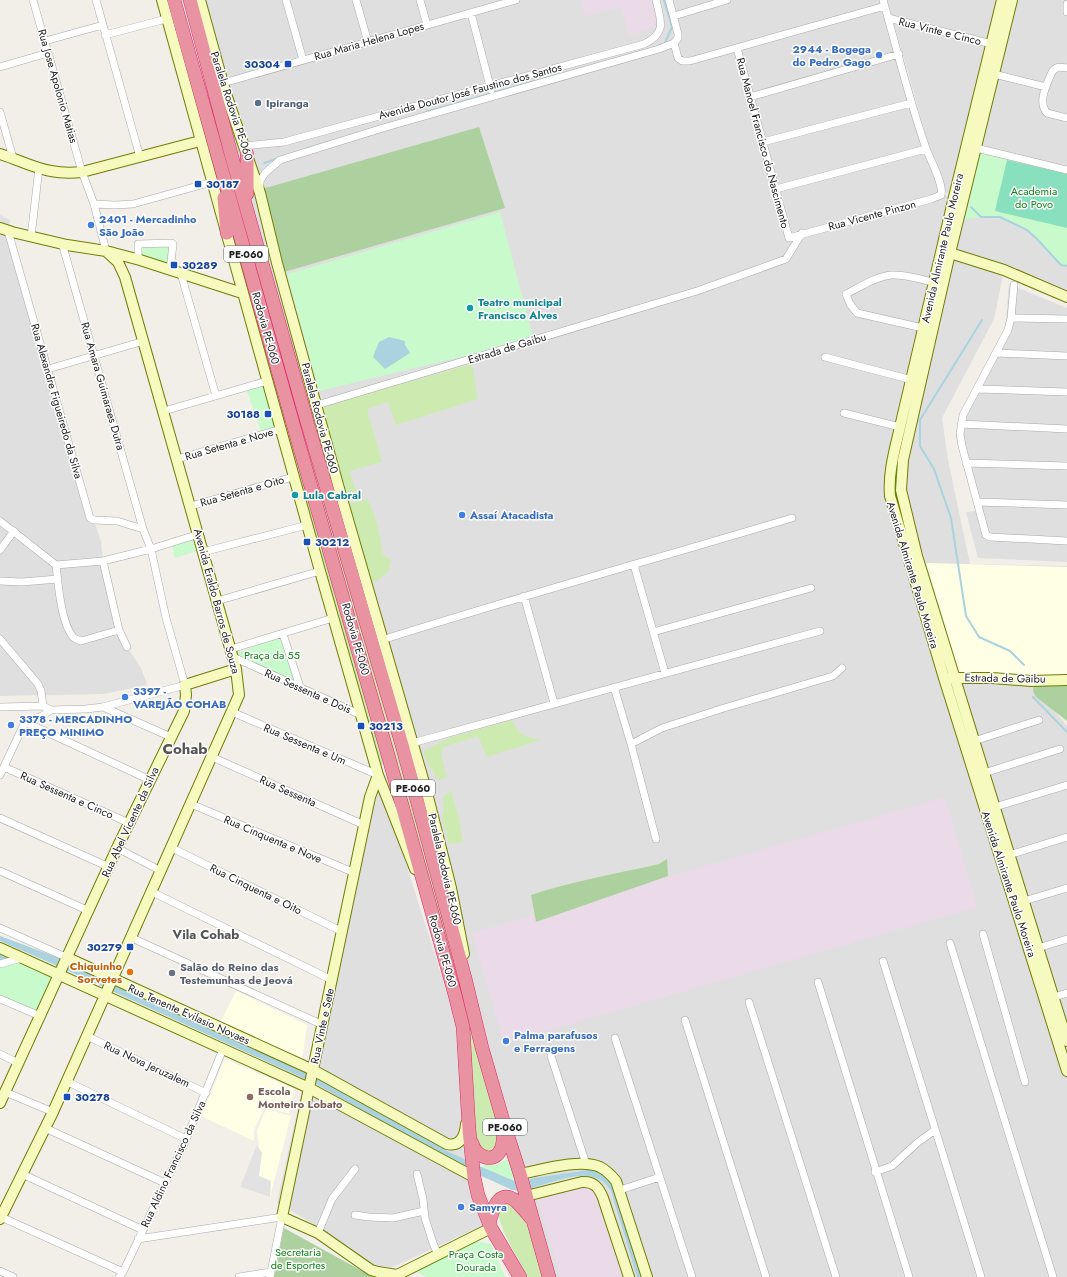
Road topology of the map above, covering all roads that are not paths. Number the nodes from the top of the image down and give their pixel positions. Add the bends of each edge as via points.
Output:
1 (33, 0) edge
2 (96, 0) edge
3 (190, 0) edge
4 (200, 0) edge
5 (286, 0) edge
6 (356, 0) edge
7 (420, 0) edge
8 (513, 0) edge
9 (656, 0) edge
10 (669, 0) edge
11 (1002, 0) edge
12 (1012, 0) edge
13 (166, 1) edge
14 (722, 1) edge
15 (884, 3) edge
16 (1067, 4) edge
17 (1067, 12) edge
18 (471, 13) junction
19 (674, 16) junction
20 (888, 18) junction
21 (166, 19) junction
22 (103, 24) junction
23 (427, 25) junction
24 (105, 34) junction
25 (45, 41) junction
26 (368, 42) junction
27 (674, 43) junction
28 (992, 44) junction
29 (737, 48) junction
30 (48, 53) junction
31 (898, 54) junction
32 (303, 60) junction
33 (0, 67) edge
34 (1067, 68) edge
35 (994, 74) junction
36 (223, 83) junction
37 (1046, 87) junction
38 (492, 91) junction
39 (750, 97) junction
40 (911, 102) junction
41 (0, 112) edge
42 (1067, 118) edge
43 (200, 141) junction
44 (763, 142) junction
45 (976, 148) junction
46 (926, 149) junction
47 (246, 150) junction
48 (0, 154) edge
49 (140, 157) junction
50 (13, 158) junction
51 (39, 168) junction
52 (222, 170) junction
53 (1067, 170) edge
54 (82, 172) junction
55 (212, 182) junction
56 (776, 189) junction
57 (260, 193) junction
58 (941, 194) junction
59 (954, 197) junction
60 (94, 204) junction
61 (247, 210) junction
62 (4, 229) edge
63 (226, 233) junction
64 (802, 233) junction
65 (31, 236) junction
66 (789, 238) joint
67 (62, 243) junction
68 (106, 251) junction
69 (950, 253) junction
70 (135, 259) junction
71 (170, 270) junction
72 (181, 274) junction
73 (125, 277) junction
74 (939, 284) junction
75 (1014, 285) dead end
76 (242, 293) junction
77 (1067, 298) edge
78 (1012, 318) junction
79 (1067, 319) edge
80 (923, 328) junction
81 (144, 341) junction
82 (997, 353) junction
83 (94, 356) junction
84 (1067, 356) edge
85 (825, 357) dead end
86 (48, 369) junction
87 (912, 380) junction
88 (267, 381) junction
89 (978, 389) junction
90 (1067, 392) edge
91 (216, 396) junction
92 (317, 405) junction
93 (164, 411) junction
94 (844, 413) dead end
95 (961, 424) junction
96 (308, 426) junction
97 (900, 427) junction
98 (280, 429) junction
99 (1067, 429) edge
100 (295, 431) junction
101 (177, 459) junction
102 (966, 463) junction
103 (1067, 466) edge
104 (294, 477) junction
105 (977, 502) junction
106 (1067, 505) edge
107 (190, 506) junction
108 (792, 518) dead end
109 (0, 521) edge
110 (308, 525) junction
111 (143, 529) junction
112 (14, 531) junction
113 (199, 534) junction
114 (1067, 541) edge
115 (151, 549) junction
116 (0, 550) edge
117 (203, 552) junction
118 (103, 561) junction
119 (56, 565) junction
120 (634, 565) junction
121 (320, 571) junction
122 (58, 579) junction
123 (0, 581) edge
124 (811, 588) dead end
125 (524, 596) junction
126 (217, 601) junction
127 (334, 618) junction
128 (119, 630) junction
129 (820, 630) dead end
130 (653, 632) junction
131 (283, 634) junction
132 (0, 639) edge
133 (382, 640) junction
134 (127, 647) dead end
135 (232, 653) junction
136 (842, 668) dead end
137 (236, 669) junction
138 (665, 672) junction
139 (944, 678) junction
140 (955, 678) junction
141 (1067, 680) edge
142 (185, 684) junction
143 (300, 686) junction
144 (614, 686) junction
145 (554, 703) junction
146 (43, 706) junction
147 (0, 707) edge
148 (103, 707) junction
149 (52, 710) junction
150 (232, 712) junction
151 (361, 715) junction
152 (1039, 720) dead end
153 (25, 722) junction
154 (171, 737) junction
155 (974, 741) junction
156 (412, 743) junction
157 (631, 744) junction
158 (1060, 749) dead end
159 (212, 757) junction
160 (4, 767) junction
161 (984, 773) junction
162 (0, 775) edge
163 (378, 775) junction
164 (150, 780) junction
165 (1067, 785) edge
166 (191, 804) junction
167 (995, 807) junction
168 (0, 818) edge
169 (129, 823) junction
170 (364, 825) junction
171 (1067, 837) edge
172 (656, 839) dead end
173 (117, 848) junction
174 (172, 848) junction
175 (1009, 855) junction
176 (109, 867) junction
177 (0, 871) edge
178 (161, 871) junction
179 (355, 873) junction
180 (1067, 888) edge
181 (152, 892) junction
182 (427, 896) junction
183 (1024, 902) junction
184 (89, 911) junction
185 (0, 928) edge
186 (341, 931) junction
187 (983, 934) dead end
188 (132, 938) junction
189 (1067, 939) edge
190 (950, 943) dead end
191 (0, 948) edge
192 (1038, 948) junction
193 (22, 958) junction
194 (883, 961) dead end
195 (0, 964) edge
196 (64, 965) junction
197 (465, 978) junction
198 (332, 980) junction
199 (818, 982) dead end
200 (110, 987) junction
201 (1067, 993) edge
202 (1054, 997) junction
203 (0, 999) edge
204 (749, 1002) dead end
205 (40, 1016) junction
206 (685, 1020) dead end
207 (323, 1026) junction
208 (87, 1036) junction
209 (615, 1038) dead end
210 (1067, 1041) edge
211 (223, 1049) junction
212 (0, 1054) edge
213 (551, 1056) dead end
214 (18, 1063) junction
215 (1067, 1071) edge
216 (311, 1078) junction
217 (66, 1081) junction
218 (1026, 1082) dead end
219 (5, 1092) junction
220 (206, 1093) junction
221 (0, 1103) edge
222 (53, 1112) junction
223 (468, 1112) junction
224 (504, 1124) junction
225 (45, 1128) junction
226 (469, 1129) junction
227 (935, 1130) junction
228 (186, 1139) junction
229 (586, 1164) junction
230 (355, 1169) dead end
231 (474, 1171) junction
232 (875, 1172) junction
233 (22, 1174) junction
234 (417, 1174) dead end
235 (660, 1177) junction
236 (165, 1183) junction
237 (523, 1185) junction
238 (620, 1190) junction
239 (424, 1211) junction
240 (355, 1215) dead end
241 (282, 1217) junction
242 (0, 1218) edge
243 (532, 1219) junction
244 (490, 1226) junction
245 (143, 1230) junction
246 (318, 1233) junction
247 (138, 1239) junction
248 (438, 1255) junction
249 (0, 1271) edge
250 (121, 1275) edge
251 (271, 1275) edge
252 (399, 1276) edge
253 (13, 1277) edge
254 (239, 1277) edge
255 (520, 1277) edge
256 (549, 1277) edge
257 (628, 1277) edge
258 (647, 1277) edge
259 (692, 1277) edge
260 (766, 1277) edge
261 (836, 1277) edge
262 (909, 1277) edge
263 (981, 1277) edge
264 (1053, 1277) edge

1 - 25 street, Rua Jose Apolonio Matias
2 - 22 street
3 - 61 highway, Rodovia PE-060 / PE-060
4 - 36 main road, Paralela Rodovia PE-060 / PE-060
5 - 32 street
6 - 26 street
7 - 23 street
8 - 18 street, Rua Maria Helena Lopes
9 - 38 street, Avenida Doutor José Faustino dos Santos via 661,28 653,39 644,44
10 - 19 street
11 - 28 main road, Avenida Almirante Paulo Moreira
12 - 35 main road, Avenida Almirante Paulo Moreira
13 - 21 main road, PE-060
13 - 52 highway, Rodovia PE-060 / PE-060
14 - 19 street
15 - 20 street
15 - 29 street, Rua Manoel Francisco do Nascimento
16 - 17 street
18 - 23 street, Rua Maria Helena Lopes
18 - 38 street
19 - 27 street via 678,38
20 - 28 street, Rua Vinte e Cinco
20 - 31 street
21 - 24 street
21 - 43 main road, PE-060
22 - 24 street
22 - 25 street
23 - 26 street, Rua Maria Helena Lopes
24 - 49 street
25 - 30 street, Rua Jose Apolonio Matias
26 - 32 street, Rua Maria Helena Lopes
27 - 29 street, Rua Manoel Francisco do Nascimento via 678,58 682,60 698,60
27 - 38 street via 660,49
28 - 59 main road, Avenida Almirante Paulo Moreira
29 - 39 street, Rua Manoel Francisco do Nascimento
30 - 33 street
30 - 54 street, Rua Jose Apolonio Matias
31 - 39 street
31 - 40 street
32 - 36 street, Rua Maria Helena Lopes
34 - 37 street via 1054,68
35 - 37 street
35 - 45 main road, Avenida Almirante Paulo Moreira
36 - 47 main road, Paralela Rodovia PE-060 / PE-060
37 - 42 street via 1042,100 1044,110
38 - 47 street, Avenida Doutor José Faustino dos Santos
38 - 57 street via 280,160 260,181
39 - 44 street, Rua Manoel Francisco do Nascimento
40 - 44 street
40 - 46 street
41 - 50 street
43 - 49 main road
43 - 55 main road, PE-060
44 - 56 street, Rua Manoel Francisco do Nascimento
45 - 53 street
45 - 69 main road, Avenida Almirante Paulo Moreira
46 - 56 street
46 - 58 street via 940,184
47 - 57 main road, Paralela Rodovia PE-060 / PE-060
47 - 61 highway
48 - 50 main road
49 - 54 main road
50 - 51 main road
51 - 54 main road
51 - 65 street
52 - 63 highway
52 - 100 highway, Rodovia PE-060 / PE-060
54 - 60 street, Rua Jose Apolonio Matias
55 - 60 street via 133,204
55 - 63 main road, PE-060
56 - 66 street, Rua Manoel Francisco do Nascimento
57 - 92 main road, Paralela Rodovia PE-060 / PE-060
58 - 59 street
58 - 64 street, Rua Vicente Pinzon via 931,199
59 - 74 main road, Avenida Almirante Paulo Moreira
60 - 68 street, Rua Jose Apolonio Matias
61 - 96 highway, Rodovia PE-060 / PE-060
62 - 65 main road
62 - 86 street, Rua Alexandre Figueiredo da Silva
63 - 76 main road, PE-060
64 - 66 street, Rua Vicente Pinzon
64 - 92 street, Estrada de Gaibu via 786,259 697,291
65 - 67 main road
67 - 68 main road
67 - 83 street, Rua Amara Guimaraes Dutra
68 - 70 main road
68 - 73 main road, Avenida Eraldo Barros de Souza via 118,262
69 - 74 main road, Avenida Almirante Paulo Moreira
69 - 77 main road via 1004,270
70 - 71 main road
70 - 71 street via 138,244 172,243
70 - 73 main road via 126,267
71 - 72 main road
72 - 76 main road
72 - 91 street
73 - 81 main road, Avenida Eraldo Barros de Souza
74 - 80 main road, Avenida Almirante Paulo Moreira
74 - 80 street via 893,275 870,282 846,294 857,313
74 - 140 main road, Avenida Almirante Paulo Moreira via 902,460 901,490 917,556
75 - 78 street
76 - 88 main road, PE-060
78 - 79 street
78 - 82 street
80 - 87 main road, Avenida Almirante Paulo Moreira
81 - 83 street
81 - 93 main road, Avenida Eraldo Barros de Souza
82 - 84 street
82 - 89 street
83 - 86 street
83 - 111 street, Rua Amara Guimaraes Dutra
85 - 87 street
86 - 111 street, Rua Alexandre Figueiredo da Silva via 90,518 117,521
87 - 97 main road, Avenida Almirante Paulo Moreira
88 - 91 street
88 - 98 main road, PE-060
89 - 90 street
89 - 95 street via 966,409
91 - 93 street
92 - 96 main road via 313,420
92 - 133 main road, Paralela Rodovia PE-060 / PE-060
93 - 101 main road, Avenida Eraldo Barros de Souza
94 - 97 street
95 - 99 street
95 - 102 street
96 - 100 main road
96 - 197 highway, Rodovia PE-060 / PE-060 via 402,745
97 - 139 main road, Avenida Almirante Paulo Moreira via 891,471 890,496
98 - 100 main road
98 - 101 street, Rua Setenta e Nove
98 - 104 main road, PE-060
100 - 182 highway, Rodovia PE-060 / PE-060
101 - 107 main road, Avenida Eraldo Barros de Souza
102 - 103 street
102 - 105 street
104 - 107 street, Rua Setenta e Oito
104 - 110 main road, PE-060
105 - 106 street
105 - 114 street via 985,534 988,536
107 - 113 main road, Avenida Eraldo Barros de Souza
108 - 120 street
109 - 112 street
110 - 117 street
110 - 121 main road, PE-060
111 - 115 street
112 - 116 street
112 - 119 street
113 - 115 street
113 - 117 main road, Avenida Eraldo Barros de Souza
115 - 118 street
115 - 142 street via 166,618
117 - 126 main road, Avenida Eraldo Barros de Souza
118 - 119 street
118 - 128 street
119 - 122 street
120 - 125 street
120 - 130 street
121 - 126 street
121 - 127 main road, PE-060
122 - 123 street
122 - 128 street via 66,623 73,637 82,641
124 - 130 street
125 - 133 street
125 - 145 street
126 - 135 main road, Avenida Eraldo Barros de Souza
127 - 131 street
127 - 151 main road, PE-060
128 - 134 street
129 - 138 street
130 - 138 street
131 - 135 street
131 - 143 street
132 - 146 street via 38,684
133 - 156 main road, Paralela Rodovia PE-060 / PE-060
135 - 137 main road, Avenida Eraldo Barros de Souza
135 - 143 street, Rua Sessenta e Dois
136 - 157 street via 833,676 662,728
137 - 142 main road
137 - 150 main road, Avenida Eraldo Barros de Souza via 239,695
138 - 144 street
139 - 140 main road, Estrada de Gaibu
139 - 215 main road, Avenida Almirante Paulo Moreira
140 - 141 main road, Estrada de Gaibu
140 - 155 main road, Avenida Almirante Paulo Moreira
142 - 148 street
142 - 154 main road, Rua Abel Vicente da Silva via 184,711
143 - 151 street, Rua Sessenta e Dois
144 - 145 street
144 - 157 street
145 - 156 street
146 - 147 street
146 - 149 street
148 - 149 street
148 - 154 street
149 - 153 street
150 - 159 main road, Avenida Eraldo Barros de Souza
150 - 163 street, Rua Sessenta e Um
151 - 163 main road, PE-060
152 - 155 street
153 - 160 street
153 - 164 street
154 - 164 main road, Rua Abel Vicente da Silva
155 - 161 main road, Avenida Almirante Paulo Moreira
156 - 197 main road, Paralela Rodovia PE-060 / PE-060 via 451,888 463,945
157 - 172 street
158 - 161 street
159 - 166 main road, Avenida Eraldo Barros de Souza
159 - 170 street, Rua Sessenta
160 - 162 street
160 - 169 street, Rua Sessenta e Cinco
161 - 167 main road, Avenida Almirante Paulo Moreira
163 - 170 main road, Rua Vinte e Sete
163 - 182 main road, PE-060
164 - 169 main road, Rua Abel Vicente da Silva
165 - 167 street
166 - 174 main road, Avenida Eraldo Barros de Souza
166 - 179 street, Rua Cinquenta e Nove
167 - 175 main road, Avenida Almirante Paulo Moreira
168 - 176 street
169 - 173 main road, Rua Abel Vicente da Silva
170 - 179 main road, Rua Vinte e Sete
171 - 175 street
173 - 176 main road, Rua Abel Vicente da Silva
173 - 178 street
174 - 178 main road, Avenida Eraldo Barros de Souza
174 - 186 street, Rua Cinquenta e Oito
175 - 183 main road, Avenida Almirante Paulo Moreira
176 - 184 main road, Rua Abel Vicente da Silva
177 - 184 street
178 - 181 main road, Avenida Eraldo Barros de Souza
179 - 186 main road, Rua Vinte e Sete
180 - 183 street
181 - 188 main road, Avenida Eraldo Barros de Souza
181 - 198 street
182 - 223 highway, Rodovia PE-060 / PE-060 via 463,1027
183 - 192 main road, Avenida Almirante Paulo Moreira
184 - 196 main road, Rua Abel Vicente da Silva
185 - 196 street, Rua Tenente Evilasio Novaes
186 - 198 main road, Rua Vinte e Sete
187 - 218 street
188 - 200 main road, Avenida Eraldo Barros de Souza
188 - 207 street
189 - 192 street
190 - 264 street
191 - 193 main road
192 - 202 main road, Avenida Almirante Paulo Moreira
193 - 195 street
193 - 196 main road
194 - 227 street
196 - 200 main road
196 - 200 main road, Rua Tenente Evilasio Novaes
196 - 205 main road, Rua Abel Vicente da Silva
197 - 224 highway, Rodovia PE-060 / PE-060
198 - 207 main road, Rua Vinte e Sete
199 - 232 street
200 - 208 main road, Avenida Eraldo Barros de Souza
200 - 211 main road
200 - 216 main road, Rua Tenente Evilasio Novaes
201 - 202 street
202 - 210 main road, Avenida Almirante Paulo Moreira
203 - 205 street
204 - 261 street
205 - 214 main road, Rua Abel Vicente da Silva
206 - 260 street
207 - 216 main road, Rua Vinte e Sete
208 - 217 main road, Avenida Eraldo Barros de Souza
208 - 220 street, Rua Nova Jeruzalem
209 - 235 street
211 - 216 main road
211 - 220 street, Rua Aldino Francisco da Silva
212 - 214 street
213 - 229 street
214 - 219 main road, Rua Abel Vicente da Silva
216 - 223 main road via 447,1144 457,1144 461,1140
216 - 231 main road
216 - 241 main road, Rua Vinte e Sete
217 - 222 main road
217 - 228 street
219 - 221 main road, Rua Abel Vicente da Silva
219 - 222 street
220 - 228 street, Rua Aldino Francisco da Silva
222 - 225 main road
223 - 226 highway, Rodovia PE-060 / PE-060
224 - 226 highway via 500,1151 490,1158 476,1152
224 - 237 highway, PE-060
225 - 233 main road
225 - 236 street
226 - 231 highway, Rodovia PE-060 / PE-060
227 - 232 street via 892,1166
227 - 263 street
228 - 236 street, Rua Aldino Francisco da Silva
229 - 237 main road via 568,1165
229 - 238 main road via 609,1172
230 - 246 street via 332,1199
231 - 244 highway, Rodovia PE-060 / PE-060 via 480,1202
232 - 262 street
233 - 242 main road
233 - 245 street
234 - 239 street
235 - 238 street
235 - 259 street
236 - 245 street, Rua Aldino Francisco da Silva
237 - 243 highway, PE-060
237 - 257 main road via 582,1182 595,1185 603,1198
238 - 258 main road
239 - 240 street via 393,1218
239 - 248 street
241 - 246 main road
241 - 247 street
241 - 251 street, Rua Vinte e Sete
242 - 250 street
243 - 244 highway via 511,1198 505,1198 500,1199 494,1206
243 - 256 highway, PE-060
244 - 248 main road
244 - 255 highway, Rodovia PE-060 / PE-060
245 - 247 street, Rua Aldino Francisco da Silva
246 - 252 main road via 370,1270
247 - 250 street, Rua Aldino Francisco da Silva
248 - 252 main road
249 - 253 street
251 - 254 street

